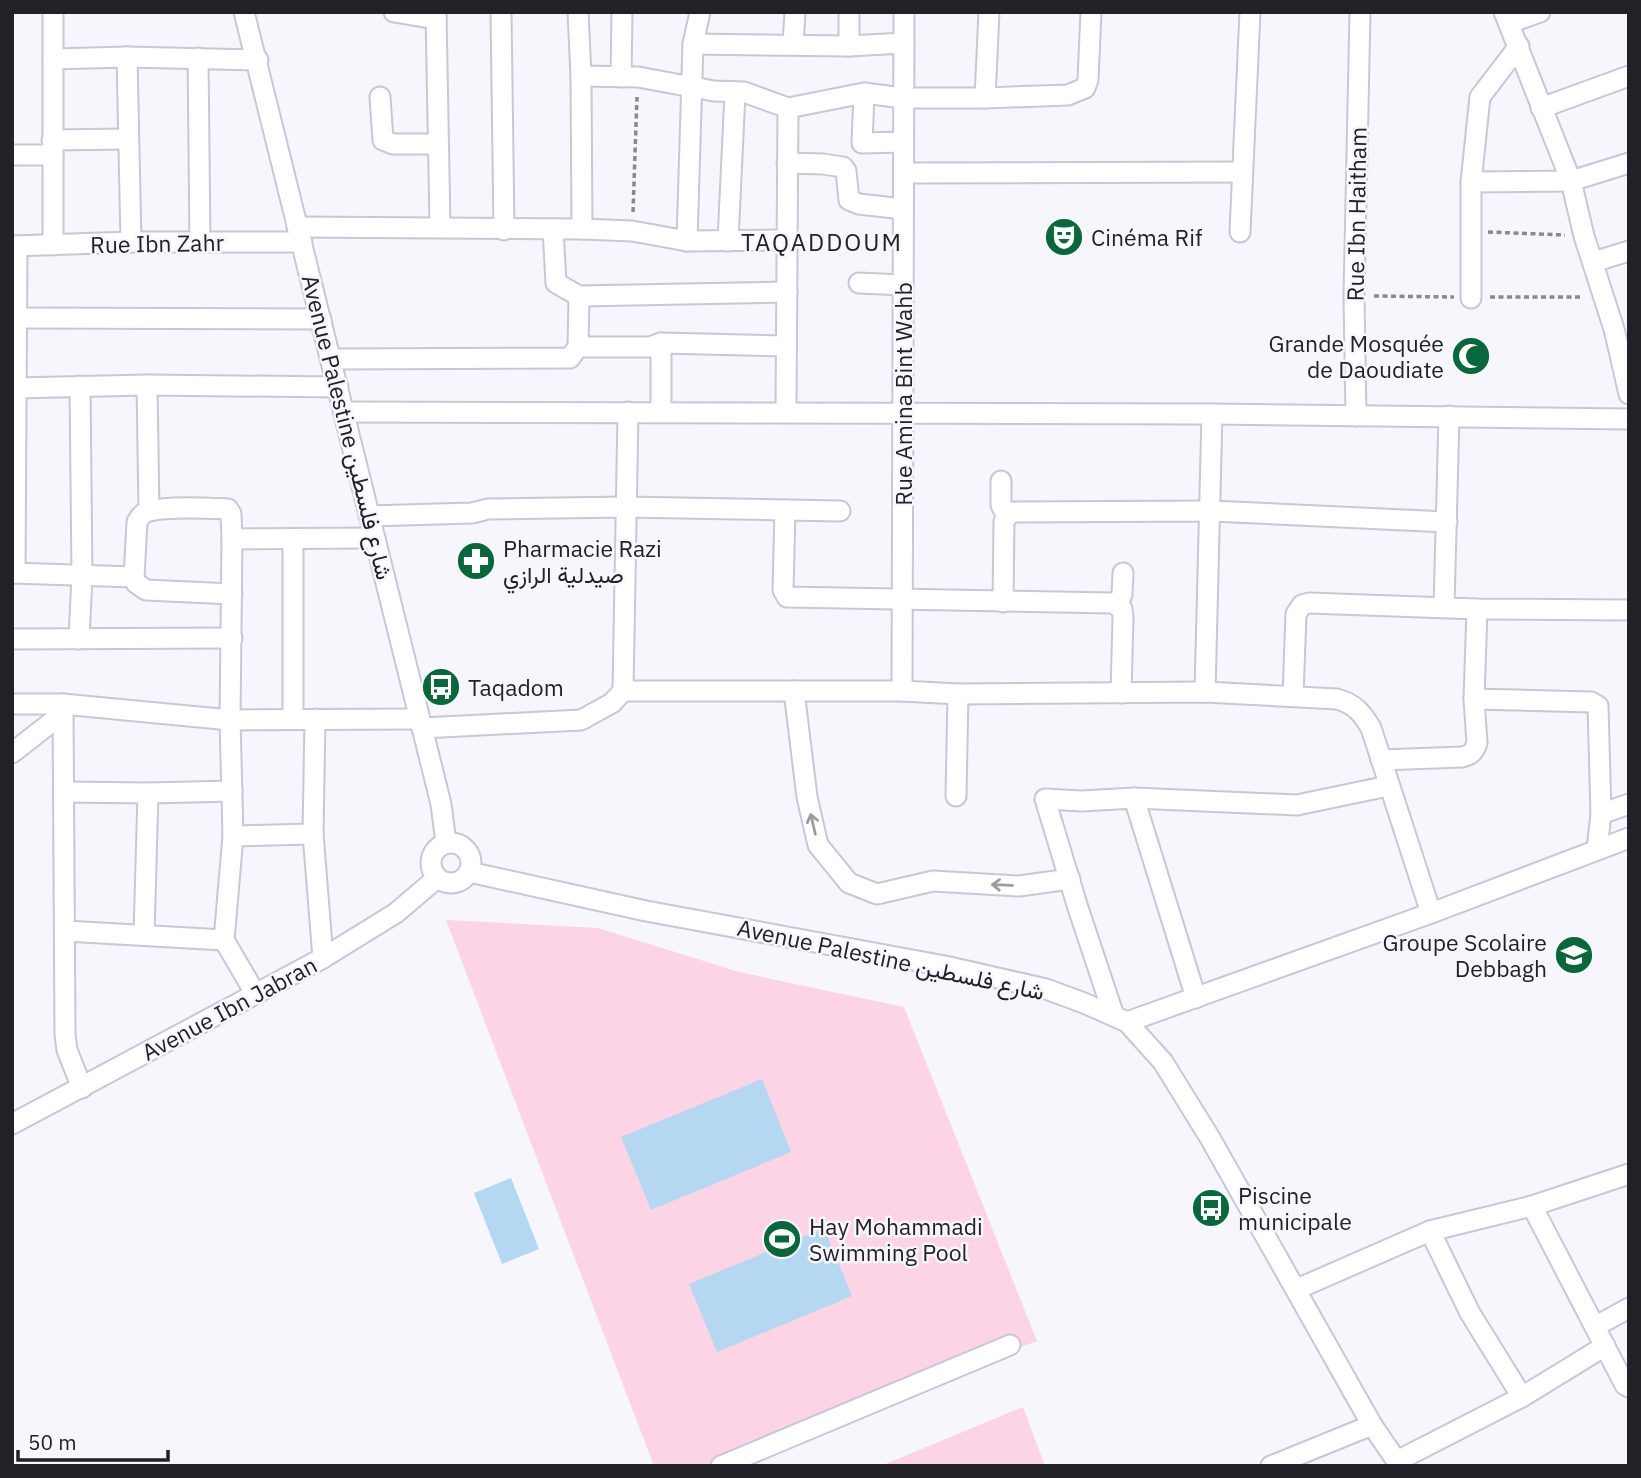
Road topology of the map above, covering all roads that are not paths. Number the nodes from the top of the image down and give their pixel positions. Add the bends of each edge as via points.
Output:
1 (53, 12) edge
2 (244, 12) edge
3 (394, 12) edge
4 (500, 12) edge
5 (578, 12) edge
6 (622, 12) edge
7 (700, 12) edge
8 (794, 12) edge
9 (849, 12) edge
10 (904, 12) edge
11 (989, 12) edge
12 (1091, 12) edge
13 (1250, 12) edge
14 (1360, 12) edge
15 (1540, 12) edge
16 (436, 15) edge
17 (1507, 18) edge
18 (904, 43) junction
19 (693, 44) junction
20 (793, 44) junction
21 (849, 46) junction
22 (1519, 46) junction
23 (127, 57) junction
24 (198, 58) junction
25 (53, 59) junction
26 (258, 60) junction
27 (581, 76) junction
28 (1629, 76) edge
29 (629, 77) junction
30 (693, 87) junction
31 (734, 93) junction
32 (864, 93) junction
33 (380, 97) dead end
34 (903, 98) junction
35 (985, 98) junction
36 (788, 108) junction
37 (1541, 108) junction
38 (127, 139) junction
39 (904, 142) junction
40 (438, 144) junction
41 (53, 147) junction
42 (12, 155) edge
43 (787, 163) junction
44 (1629, 163) edge
45 (1242, 172) junction
46 (904, 173) junction
47 (1571, 181) junction
48 (1471, 182) junction
49 (903, 209) junction
50 (439, 227) junction
51 (553, 229) junction
52 (582, 229) junction
53 (504, 230) junction
54 (1240, 232) dead end
55 (300, 234) junction
56 (787, 240) junction
57 (687, 241) junction
58 (728, 241) junction
59 (200, 242) junction
60 (131, 243) junction
61 (15, 246) edge
62 (53, 246) junction
63 (1629, 251) edge
64 (1593, 262) junction
65 (859, 283) dead end
66 (903, 285) junction
67 (787, 292) junction
68 (579, 296) junction
69 (1471, 298) dead end
70 (17, 318) junction
71 (321, 319) junction
72 (662, 343) junction
73 (786, 346) junction
74 (578, 347) junction
75 (332, 359) junction
76 (147, 385) junction
77 (80, 386) junction
78 (338, 387) junction
79 (15, 388) junction
80 (1629, 394) edge
81 (786, 411) junction
82 (344, 412) junction
83 (628, 412) junction
84 (661, 412) junction
85 (903, 412) junction
86 (1212, 414) junction
87 (1356, 416) junction
88 (1449, 416) junction
89 (1629, 419) edge
90 (1001, 481) dead end
91 (626, 507) junction
92 (785, 510) junction
93 (149, 511) junction
94 (840, 511) dead end
95 (1211, 511) junction
96 (369, 516) junction
97 (1007, 516) junction
98 (1447, 522) junction
99 (375, 538) junction
100 (232, 539) junction
101 (292, 539) junction
102 (14, 573) edge
103 (1123, 573) dead end
104 (82, 576) junction
105 (134, 577) junction
106 (232, 594) junction
107 (902, 599) junction
108 (1003, 602) junction
109 (1118, 606) junction
110 (1444, 607) junction
111 (1477, 609) junction
112 (1629, 610) edge
113 (232, 638) junction
114 (12, 639) edge
115 (79, 639) junction
116 (624, 691) junction
117 (794, 691) junction
118 (902, 691) junction
119 (1205, 692) junction
120 (1121, 693) junction
121 (958, 694) junction
122 (1293, 696) junction
123 (1474, 699) junction
124 (12, 704) edge
125 (62, 709) junction
126 (293, 719) junction
127 (315, 719) junction
128 (230, 720) junction
129 (421, 724) junction
130 (12, 753) edge
131 (1381, 760) junction
132 (1388, 786) junction
133 (232, 791) junction
134 (65, 792) junction
135 (148, 793) junction
136 (956, 796) dead end
137 (1134, 798) junction
138 (1629, 804) edge
139 (1601, 814) junction
140 (313, 834) junction
141 (233, 836) junction
142 (1629, 838) edge
143 (446, 844) junction
144 (1597, 849) junction
145 (469, 872) junction
146 (437, 877) junction
147 (1070, 879) junction
148 (1431, 913) junction
149 (65, 931) junction
150 (144, 935) junction
151 (224, 940) junction
152 (323, 958) junction
153 (254, 993) junction
154 (1196, 998) junction
155 (1120, 1019) junction
156 (82, 1088) junction
157 (12, 1124) edge
158 (1629, 1174) edge
159 (1532, 1206) junction
160 (1430, 1231) junction
161 (1297, 1289) junction
162 (1629, 1308) edge
163 (1596, 1326) junction
164 (1010, 1345) dead end
165 (1605, 1346) junction
166 (1629, 1387) edge
167 (1522, 1397) junction
168 (1372, 1425) junction
169 (1398, 1463) edge
170 (721, 1466) edge
171 (1271, 1466) edge

1 - 25 street
2 - 26 street, Avenue Palestine شارع فلسطين
3 - 16 street
4 - 53 street
5 - 27 street
6 - 29 street
7 - 19 street
8 - 20 street
9 - 21 street
10 - 18 street, Rue Amina Bint Wahb
11 - 35 street
12 - 35 street via 1085,88 1068,94
13 - 45 street
14 - 87 street, Rue Ibn Haitham
15 - 17 street
16 - 40 street
17 - 22 street
18 - 21 street
18 - 34 street, Rue Amina Bint Wahb
19 - 20 street
19 - 30 street
20 - 21 street
22 - 37 street
22 - 48 street via 1480,97
23 - 24 street
23 - 25 street
23 - 38 street
24 - 26 street
24 - 59 street
25 - 41 street
26 - 55 street, Avenue Palestine شارع فلسطين
27 - 29 street
27 - 52 street
28 - 37 street
29 - 30 street
30 - 31 street
30 - 57 street
31 - 36 street via 744,92
31 - 58 street
32 - 34 street
32 - 36 street
32 - 39 street via 862,143
33 - 40 street via 383,140
34 - 35 street
34 - 39 street, Rue Amina Bint Wahb
36 - 43 street
37 - 47 street
38 - 41 street
38 - 60 street
39 - 46 street, Rue Amina Bint Wahb
40 - 50 street
41 - 42 street
41 - 62 street
43 - 49 street via 843,167 849,200
43 - 56 street
44 - 47 street
45 - 46 street
45 - 54 street
46 - 49 street, Rue Amina Bint Wahb
47 - 48 street
47 - 64 street
48 - 69 street
49 - 66 street, Rue Amina Bint Wahb
50 - 53 street, Rue Ibn Zahr
50 - 55 street, Rue Ibn Zahr
51 - 52 street, Rue Ibn Zahr
51 - 53 street, Rue Ibn Zahr
51 - 68 street via 556,284
52 - 57 street, Rue Ibn Zahr via 632,231
55 - 59 street, Rue Ibn Zahr
55 - 71 street, Avenue Palestine شارع فلسطين
56 - 58 street, Rue Ibn Zahr
56 - 67 street
57 - 58 street, Rue Ibn Zahr
59 - 60 street, Rue Ibn Zahr
60 - 62 street, Rue Ibn Zahr
61 - 62 street, Rue Ibn Zahr
61 - 70 street
63 - 64 street
64 - 80 street
65 - 66 street
66 - 85 street, Rue Amina Bint Wahb
67 - 68 street
67 - 73 street
68 - 74 street
70 - 71 street
70 - 79 street
71 - 75 street, Avenue Palestine شارع فلسطين
72 - 73 street
72 - 74 street via 650,348
72 - 84 street
73 - 81 street
74 - 75 street via 570,358
75 - 78 street, Avenue Palestine شارع فلسطين
76 - 77 street
76 - 78 street
76 - 93 street
77 - 79 street
77 - 104 street
78 - 82 street, Avenue Palestine شارع فلسطين
79 - 102 street
81 - 84 street
81 - 85 street
82 - 83 street
82 - 96 street, Avenue Palestine شارع فلسطين
83 - 84 street
83 - 91 street
85 - 86 street
85 - 107 street, Rue Amina Bint Wahb
86 - 87 street
86 - 95 street
87 - 88 street
88 - 89 street
88 - 98 street
90 - 97 street via 1001,505
91 - 92 street
91 - 96 street
91 - 116 street
92 - 94 street
92 - 107 street via 783,590 787,597
93 - 100 street via 228,509
93 - 105 street via 137,522
95 - 97 street via 1032,511
95 - 98 street
95 - 119 street
96 - 99 street, Avenue Palestine شارع فلسطين
97 - 108 street
98 - 110 street
99 - 101 street
99 - 129 street, Avenue Palestine شارع فلسطين
100 - 101 street
100 - 106 street
101 - 126 street
102 - 104 street
103 - 109 street
104 - 105 street
104 - 115 street
105 - 106 street via 146,590
106 - 113 street
107 - 108 street
107 - 118 street, Rue Amina Bint Wahb
108 - 109 street
109 - 120 street via 1123,617
110 - 111 street
110 - 122 street via 1302,606 1296,614
111 - 112 street
111 - 123 street
113 - 115 street
113 - 128 street
114 - 115 street
116 - 117 street
116 - 129 street via 581,720
117 - 118 street
147 -> 117 street via 1019,886 933,881 877,894 849,883 818,845
118 - 121 street
119 - 120 street
119 - 122 street
120 - 121 street
121 - 136 street
122 - 131 street via 1351,703 1371,728
123 - 131 street via 1477,743 1471,755
123 - 139 street via 1591,702 1598,706
124 - 125 street
125 - 128 street
125 - 130 street
125 - 134 street
126 - 127 street
126 - 128 street
127 - 129 street
127 - 140 street
128 - 133 street
129 - 143 street, Avenue Palestine شارع فلسطين
131 - 132 street
132 - 137 street via 1297,805
132 - 148 street
133 - 135 street
133 - 141 street
134 - 135 street
134 - 149 street
135 - 150 street
137 - 147 street via 1045,799
137 - 154 street
138 - 139 street
139 - 144 street
140 - 141 street
140 - 152 street
141 - 151 street
142 - 144 street
143 - 145 street via 464,848 471,864
143 - 146 street via 435,850 432,858
144 - 148 street
145 - 146 street via 457,882
145 - 155 street, Avenue Palestine شارع فلسطين via 646,911 945,966 1046,989
146 - 152 street, Avenue Ibn Jabran via 396,913
147 - 155 street
148 - 154 street
149 - 150 street
149 - 156 street via 66,1042
150 - 151 street
151 - 153 street
152 - 153 street, Avenue Ibn Jabran
153 - 156 street, Avenue Ibn Jabran
154 - 155 street
155 - 161 street, Avenue Palestine شارع فلسطين via 1163,1062
156 - 157 street, Avenue Ibn Jabran
158 - 159 street
159 - 160 street
159 - 163 street
160 - 161 street
160 - 167 street via 1465,1303
161 - 168 street, Avenue Palestine شارع فلسطين
162 - 163 street
163 - 165 street
164 - 170 street
165 - 166 street
165 - 167 street
167 - 169 street
168 - 169 street, Avenue Palestine شارع فلسطين
168 - 171 street

